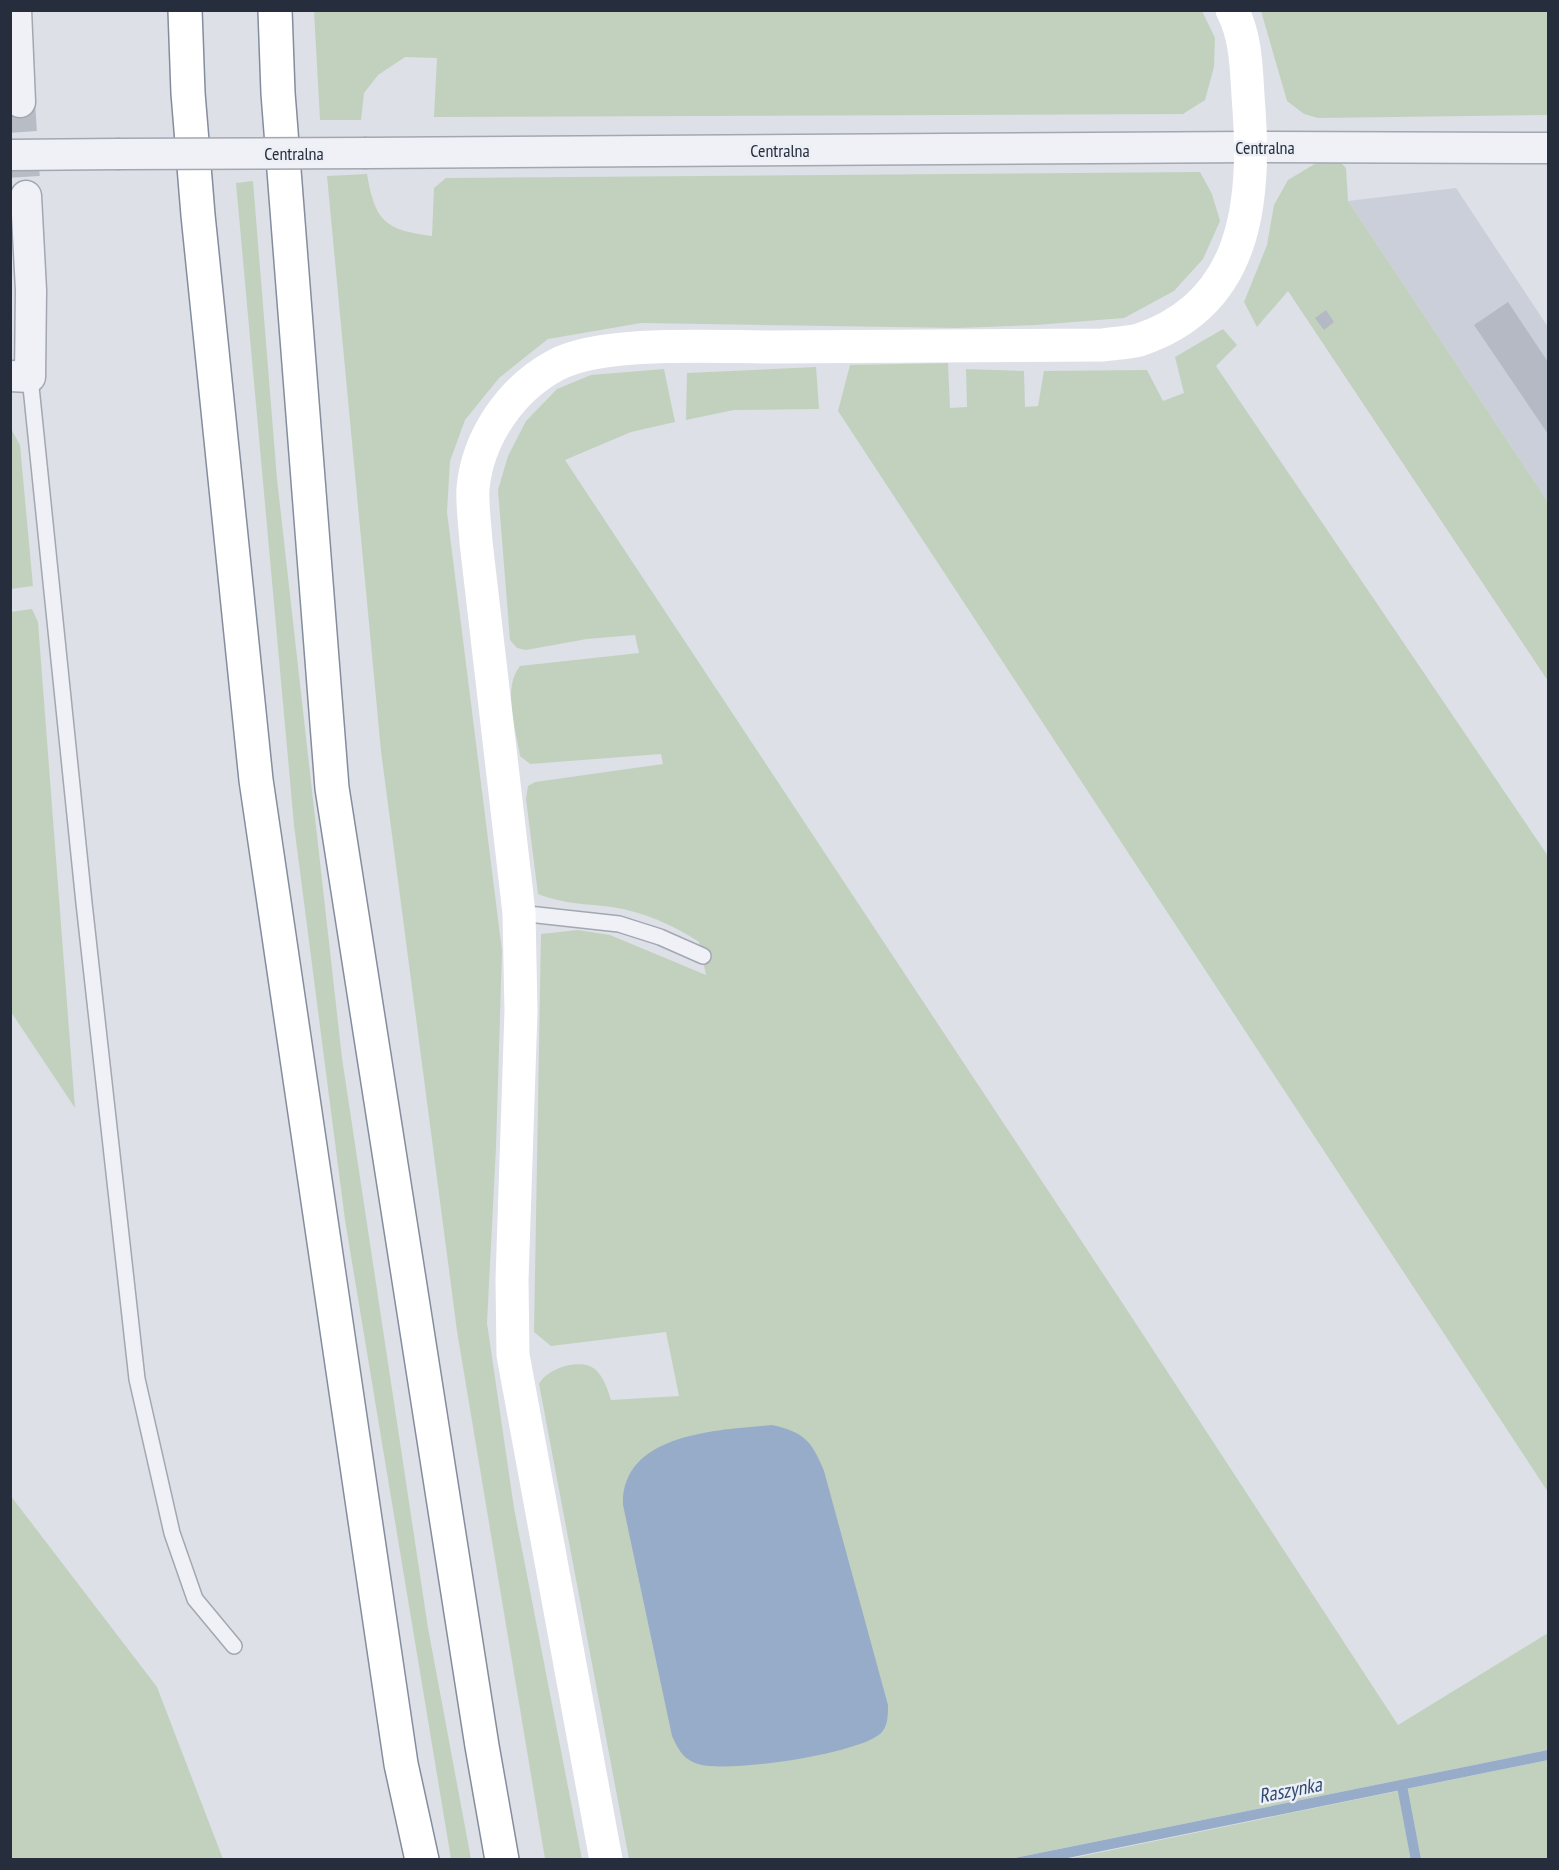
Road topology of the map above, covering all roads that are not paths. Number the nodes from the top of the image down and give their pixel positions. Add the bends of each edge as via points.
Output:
1 (16, 10) edge
2 (185, 10) edge
3 (275, 10) edge
4 (1232, 10) edge
5 (20, 102) tunnel mouth
6 (1251, 147) junction
7 (1548, 148) edge
8 (10, 154) edge
9 (26, 196) tunnel mouth
10 (20, 377) edge
11 (519, 913) junction
12 (703, 956) dead end
13 (234, 1646) dead end
14 (501, 1853) edge
15 (422, 1860) edge
16 (606, 1860) edge

1 - 5 street
2 - 15 main road via 198,215 255,780 401,1764
3 - 14 main road via 278,93 332,788
4 - 6 main road via 1243,41
6 - 7 street, Centralna
6 - 8 street, Centralna, bridge
6 - 11 main road via 1252,165 1240,239 1221,283 1197,308 1138,340 1103,345 679,347 604,351 556,365 500,412 479,460 473,488
9 - 10 street via 31,290
10 - 13 lane via 137,1379 172,1533 195,1599
11 - 12 lane via 619,924
11 - 16 main road via 521,1011 513,1355

